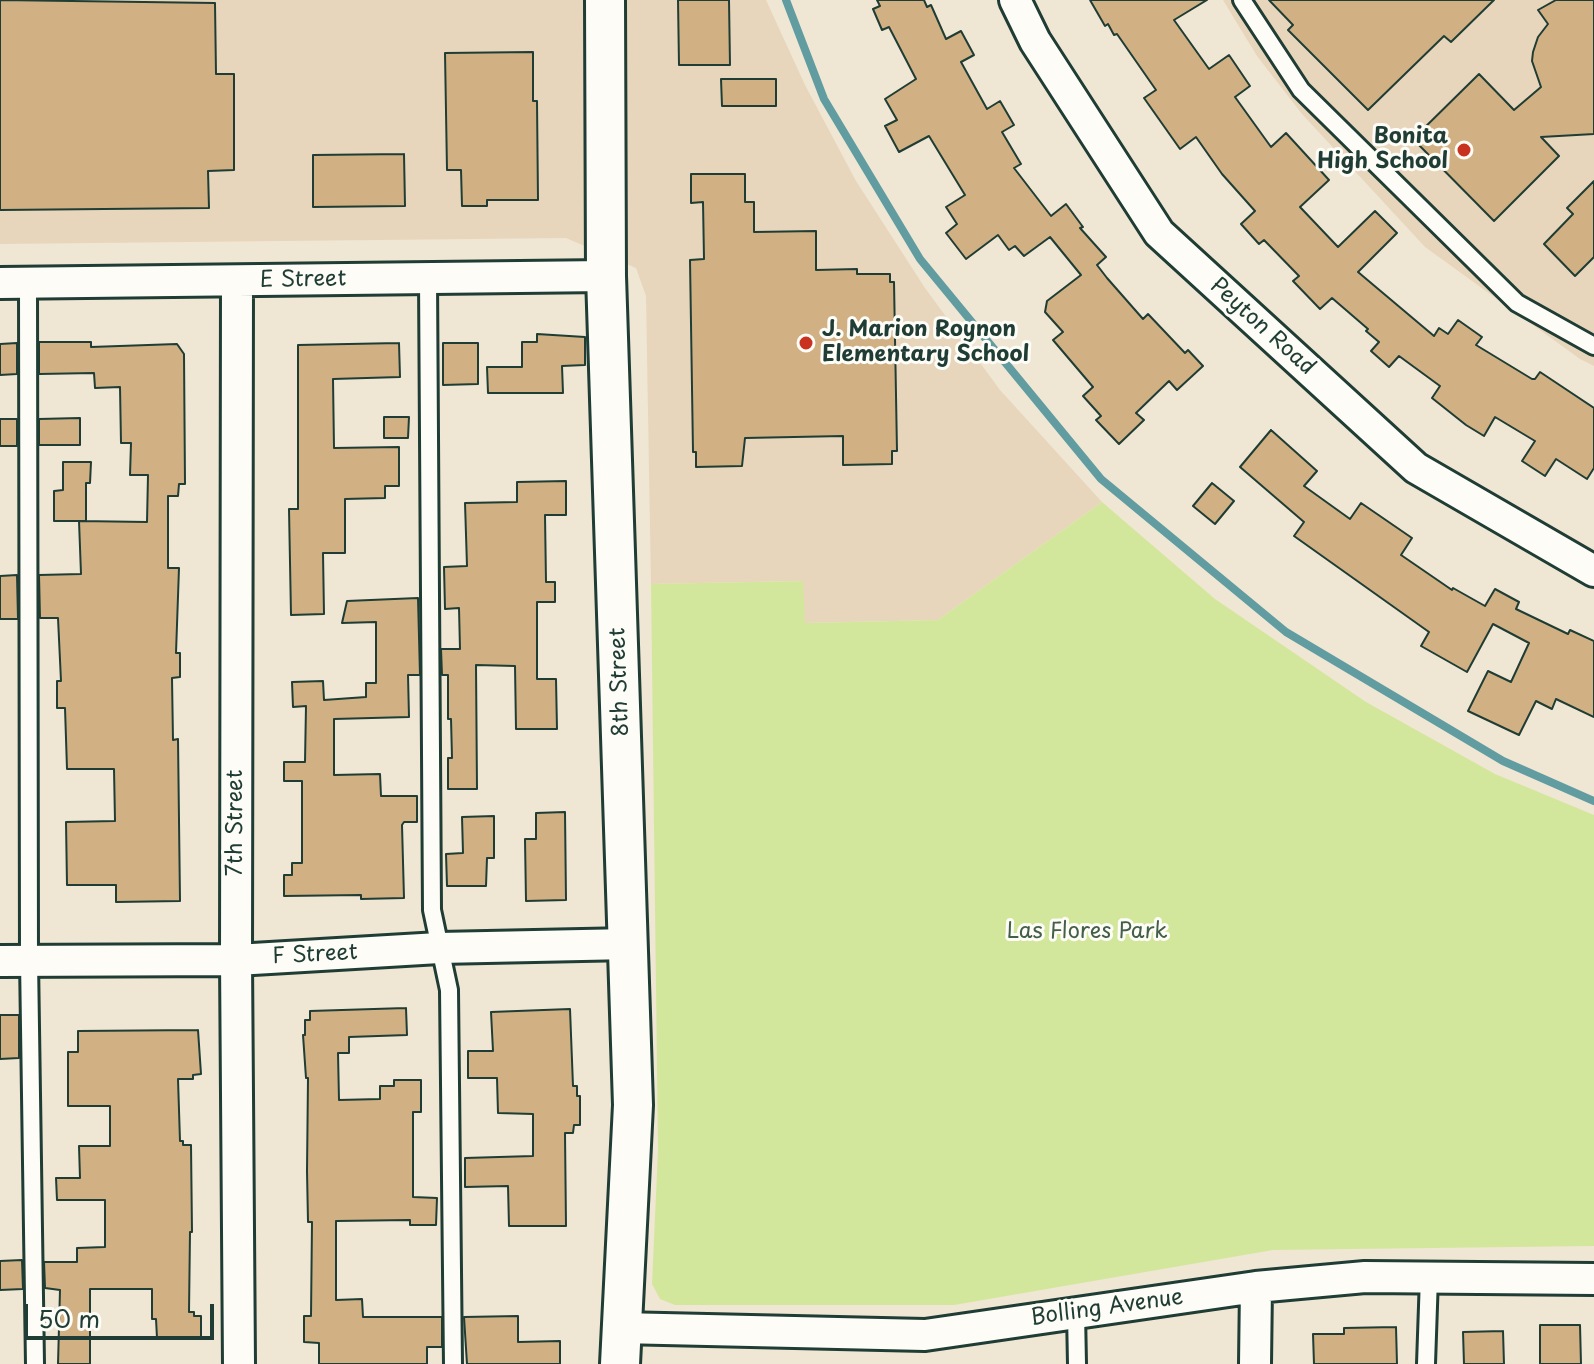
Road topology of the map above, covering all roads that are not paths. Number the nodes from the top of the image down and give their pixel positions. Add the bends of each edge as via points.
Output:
1 (605, 0) edge
2 (1015, 0) edge
3 (1242, 0) edge
4 (606, 276) junction
5 (428, 278) junction
6 (237, 282) junction
7 (14, 283) edge
8 (1594, 346) edge
9 (1594, 571) edge
10 (630, 944) junction
11 (439, 948) junction
12 (14, 960) edge
13 (236, 960) junction
14 (1429, 1277) junction
15 (1594, 1279) edge
16 (1256, 1287) junction
17 (1076, 1313) junction
18 (620, 1346) edge
19 (35, 1364) edge
20 (239, 1364) edge
21 (453, 1364) edge
22 (1077, 1364) edge
23 (1255, 1364) edge
24 (1426, 1364) edge

1 - 4 street, 8th Street
2 - 9 street, Peyton Road via 1035,41 1159,233 1416,468
3 - 8 lane via 1301,90 1517,303
4 - 5 street, E Street
4 - 10 street, 8th Street
5 - 6 street, E Street
5 - 11 lane via 432,910
6 - 7 street, E Street
6 - 13 street, 7th Street
7 - 12 lane
10 - 11 street, F Street
10 - 18 street, 8th Street via 633,1105
11 - 13 street, F Street
11 - 21 lane via 449,990
12 - 13 street, F Street
12 - 19 lane
13 - 20 street, 7th Street
14 - 15 street, Bolling Avenue
14 - 16 street, Bolling Avenue
14 - 24 lane
16 - 17 street, Bolling Avenue
16 - 23 street
17 - 18 street, Bolling Avenue via 925,1335
17 - 22 lane

